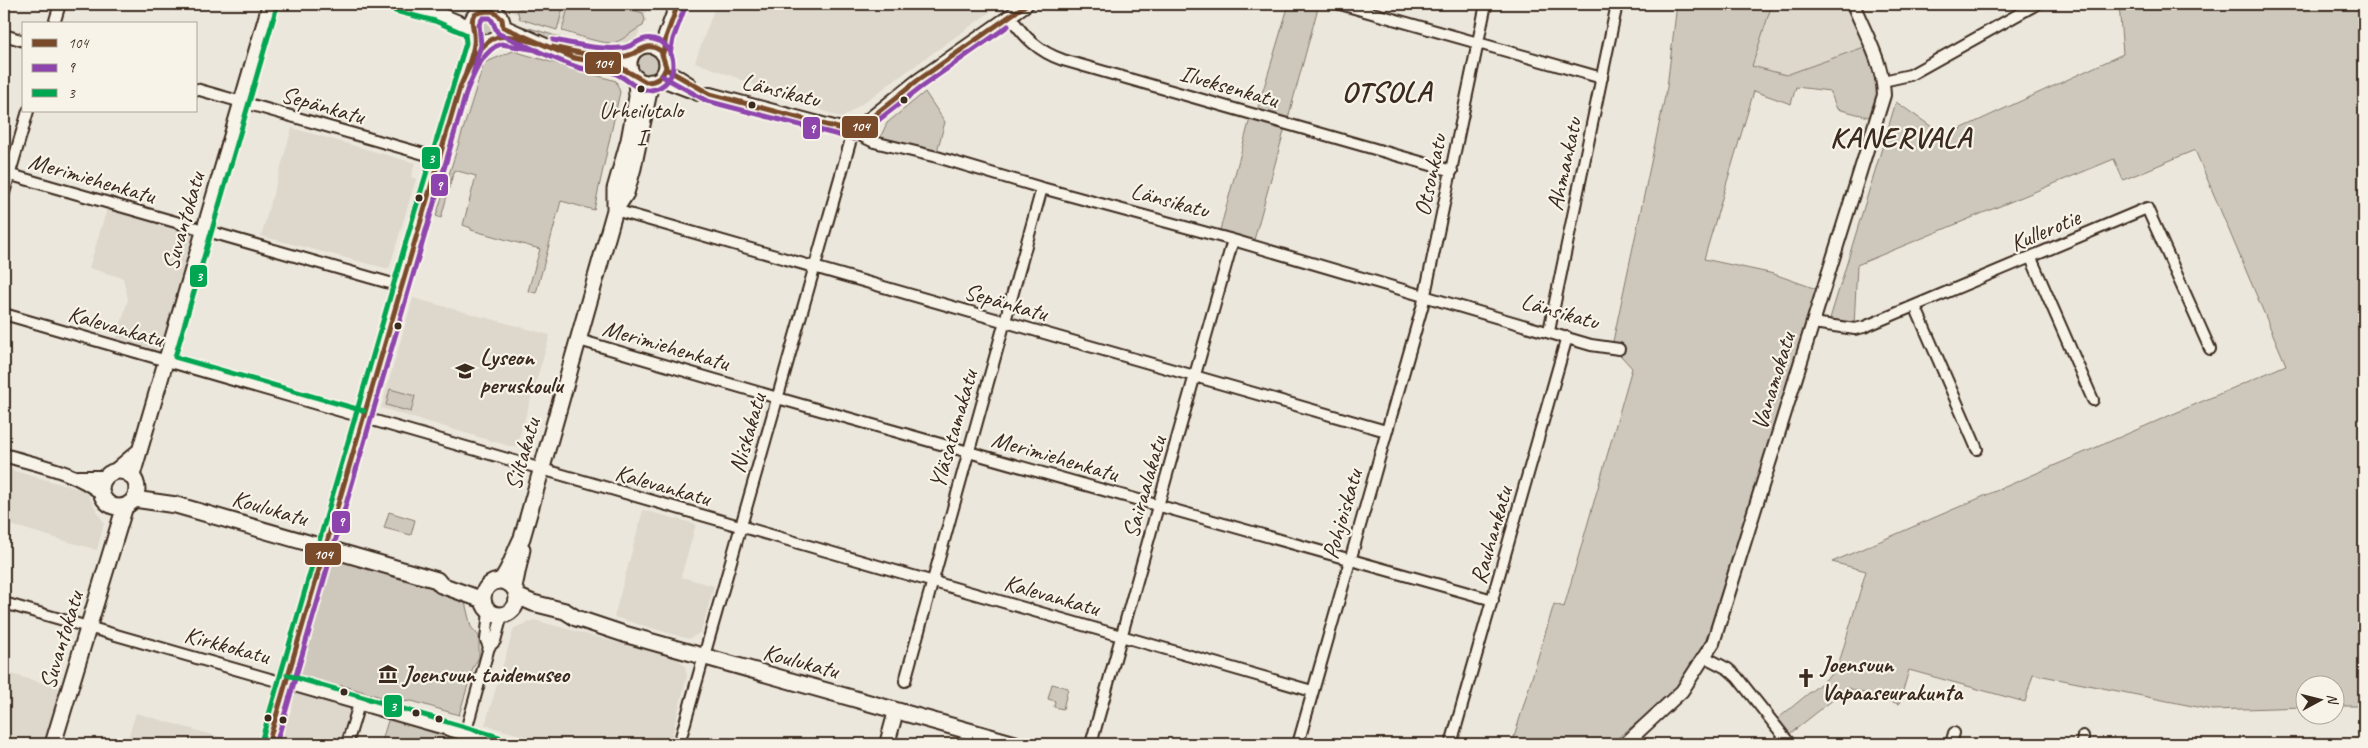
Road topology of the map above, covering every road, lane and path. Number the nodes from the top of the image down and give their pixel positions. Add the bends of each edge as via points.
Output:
1 (60, 4) edge
2 (270, 4) edge
3 (397, 4) edge
4 (670, 4) edge
5 (678, 4) edge
6 (1027, 4) edge
7 (1340, 4) edge
8 (1486, 4) edge
9 (1617, 4) edge
10 (1853, 4) edge
11 (2037, 4) edge
12 (487, 9) edge
13 (437, 14) junction
14 (1010, 16) junction
15 (55, 22) edge
16 (473, 32) junction
17 (4, 35) edge
18 (498, 35) junction
19 (22, 40) edge
20 (1477, 43) junction
21 (648, 45) junction
22 (552, 48) junction
23 (663, 53) junction
24 (632, 54) junction
25 (633, 75) junction
26 (465, 76) junction
27 (659, 77) junction
28 (1602, 78) junction
29 (1883, 81) junction
30 (198, 90) edge
31 (241, 102) junction
32 (28, 112) edge
33 (854, 132) junction
34 (438, 158) junction
35 (1452, 170) junction
36 (7, 174) edge
37 (1042, 188) junction
38 (4, 194) edge
39 (615, 210) junction
40 (203, 231) junction
41 (1233, 240) junction
42 (2031, 258) junction
43 (815, 268) junction
44 (400, 286) junction
45 (1425, 295) junction
46 (1915, 306) junction
47 (4, 314) edge
48 (1006, 322) junction
49 (1813, 323) junction
50 (1548, 331) junction
51 (1567, 337) junction
52 (579, 340) junction
53 (1619, 349) dead end
54 (2210, 349) dead end
55 (166, 362) junction
56 (1196, 377) junction
57 (778, 398) junction
58 (2093, 400) dead end
59 (362, 418) junction
60 (1386, 431) junction
61 (1977, 449) dead end
62 (140, 450) junction
63 (970, 453) junction
64 (4, 455) edge
65 (541, 470) junction
66 (110, 474) junction
67 (76, 477) junction
68 (132, 492) junction
69 (105, 499) junction
70 (1159, 506) junction
71 (742, 527) junction
72 (324, 547) junction
73 (112, 548) junction
74 (1350, 560) junction
75 (932, 583) junction
76 (501, 598) junction
77 (1493, 600) junction
78 (4, 603) edge
79 (87, 628) junction
80 (1122, 636) junction
81 (704, 657) junction
82 (1705, 657) junction
83 (905, 681) dead end
84 (285, 682) junction
85 (1312, 691) junction
86 (359, 704) junction
87 (896, 711) junction
88 (1954, 733) dead end
89 (465, 734) junction
90 (53, 744) edge
91 (268, 744) edge
92 (347, 744) edge
93 (497, 744) edge
94 (679, 744) edge
95 (886, 744) edge
96 (1015, 744) edge
97 (1091, 744) edge
98 (1298, 744) edge
99 (1451, 744) edge
100 (1625, 744) edge
101 (1790, 744) edge
102 (1951, 744) edge

1 - 15 street
2 - 31 main road, Suvantokatu
3 - 13 main road
4 - 21 main road
5 - 23 main road
6 - 14 street
7 - 20 street
8 - 20 street, Otsonkatu
9 - 28 street, Ahmankatu
10 - 29 street, Vanamokatu
11 - 29 street via 1910,75
12 - 13 main road
12 - 16 main road via 472,20
12 - 18 main road via 502,19
13 - 16 main road
14 - 33 street via 917,81
14 - 35 street, Ilveksenkatu via 1035,46 1063,60
16 - 18 main road via 482,41
16 - 26 street
17 - 19 street
18 - 22 main road
18 - 26 street via 483,46
20 - 28 street
20 - 35 street, Otsonkatu
21 - 23 main road
21 - 24 main road
22 - 24 main road via 606,56
22 - 25 main road via 586,62 616,65
23 - 27 main road via 667,64
24 - 25 main road
25 - 27 main road
25 - 39 main road, Siltakatu via 637,97 615,189
26 - 34 street
27 - 33 street, Länsikatu via 710,94
27 - 39 main road, Siltakatu via 626,192
28 - 50 street, Ahmankatu
29 - 49 street, Vanamokatu via 1884,95
30 - 31 street, Sepänkatu
31 - 34 street, Sepänkatu
31 - 40 main road, Suvantokatu
32 - 36 street
33 - 37 street, Länsikatu via 874,142
33 - 43 street, Niskakatu
34 - 44 street
35 - 45 street, Otsonkatu
36 - 38 street
36 - 40 street, Merimiehenkatu
37 - 41 street, Länsikatu
37 - 48 street, Yläsatamakatu
39 - 43 street, Sepänkatu
39 - 52 main road, Siltakatu
40 - 44 street, Merimiehenkatu
40 - 55 main road, Suvantokatu
41 - 45 street, Länsikatu
41 - 56 street, Sairaalakatu
42 - 46 street, Kullerotie
42 - 54 street, Kullerotie via 2147,208
42 - 58 street
43 - 48 street, Sepänkatu
43 - 57 street, Niskakatu
44 - 59 street
45 - 50 street, Länsikatu
45 - 60 street, Pohjoiskatu
46 - 49 street, Kullerotie via 1864,328
46 - 61 street
47 - 55 street, Kalevankatu
48 - 56 street, Sepänkatu
48 - 63 street, Yläsatamakatu
49 - 82 street, Vanamokatu via 1717,629
50 - 51 street, Länsikatu
51 - 53 street, Länsikatu
51 - 77 street, Rauhankatu
52 - 57 street, Merimiehenkatu
52 - 65 main road, Siltakatu
55 - 59 street, Kalevankatu
55 - 62 main road, Suvantokatu
56 - 60 street, Sepänkatu
56 - 70 street, Sairaalakatu
57 - 63 street, Merimiehenkatu
57 - 71 street, Niskakatu
59 - 65 street, Kalevankatu
59 - 72 street
60 - 74 street, Pohjoiskatu
62 - 66 main road
62 - 68 main road, Suvantokatu
63 - 70 street, Merimiehenkatu
63 - 75 street, Yläsatamakatu
64 - 67 street
65 - 71 street, Kalevankatu
65 - 76 main road, Siltakatu
66 - 67 street
66 - 68 main road via 122,472
66 - 69 main road via 101,487
67 - 69 street
68 - 69 main road via 117,507
68 - 72 main road, Koulukatu
68 - 73 main road, Suvantokatu
69 - 73 main road, Suvantokatu via 113,519
70 - 74 street, Merimiehenkatu
70 - 80 street, Sairaalakatu
71 - 75 street, Kalevankatu
71 - 81 street, Niskakatu
72 - 76 main road, Koulukatu via 438,580 441,585
72 - 84 street
73 - 79 main road, Suvantokatu
74 - 77 street, Merimiehenkatu
74 - 85 street, Pohjoiskatu
75 - 80 street, Kalevankatu
75 - 83 street, Yläsatamakatu
76 - 81 main road, Koulukatu via 565,610 576,618
76 - 89 street, Siltakatu via 486,640 489,648
77 - 99 street, Rauhankatu
78 - 79 street, Kirkkokatu
79 - 84 street, Kirkkokatu
79 - 90 main road, Suvantokatu
80 - 85 street, Kalevankatu
80 - 97 street, Sairaalakatu
81 - 87 main road, Koulukatu
81 - 94 street, Niskakatu
82 - 100 street, Vanamokatu via 1682,691
82 - 101 street via 1738,677
84 - 86 street, Kirkkokatu
84 - 91 street
85 - 98 street, Pohjoiskatu
86 - 89 street, Kirkkokatu
86 - 92 street
87 - 95 main road
87 - 96 main road, Koulukatu
88 - 102 street
89 - 93 street, Kirkkokatu

